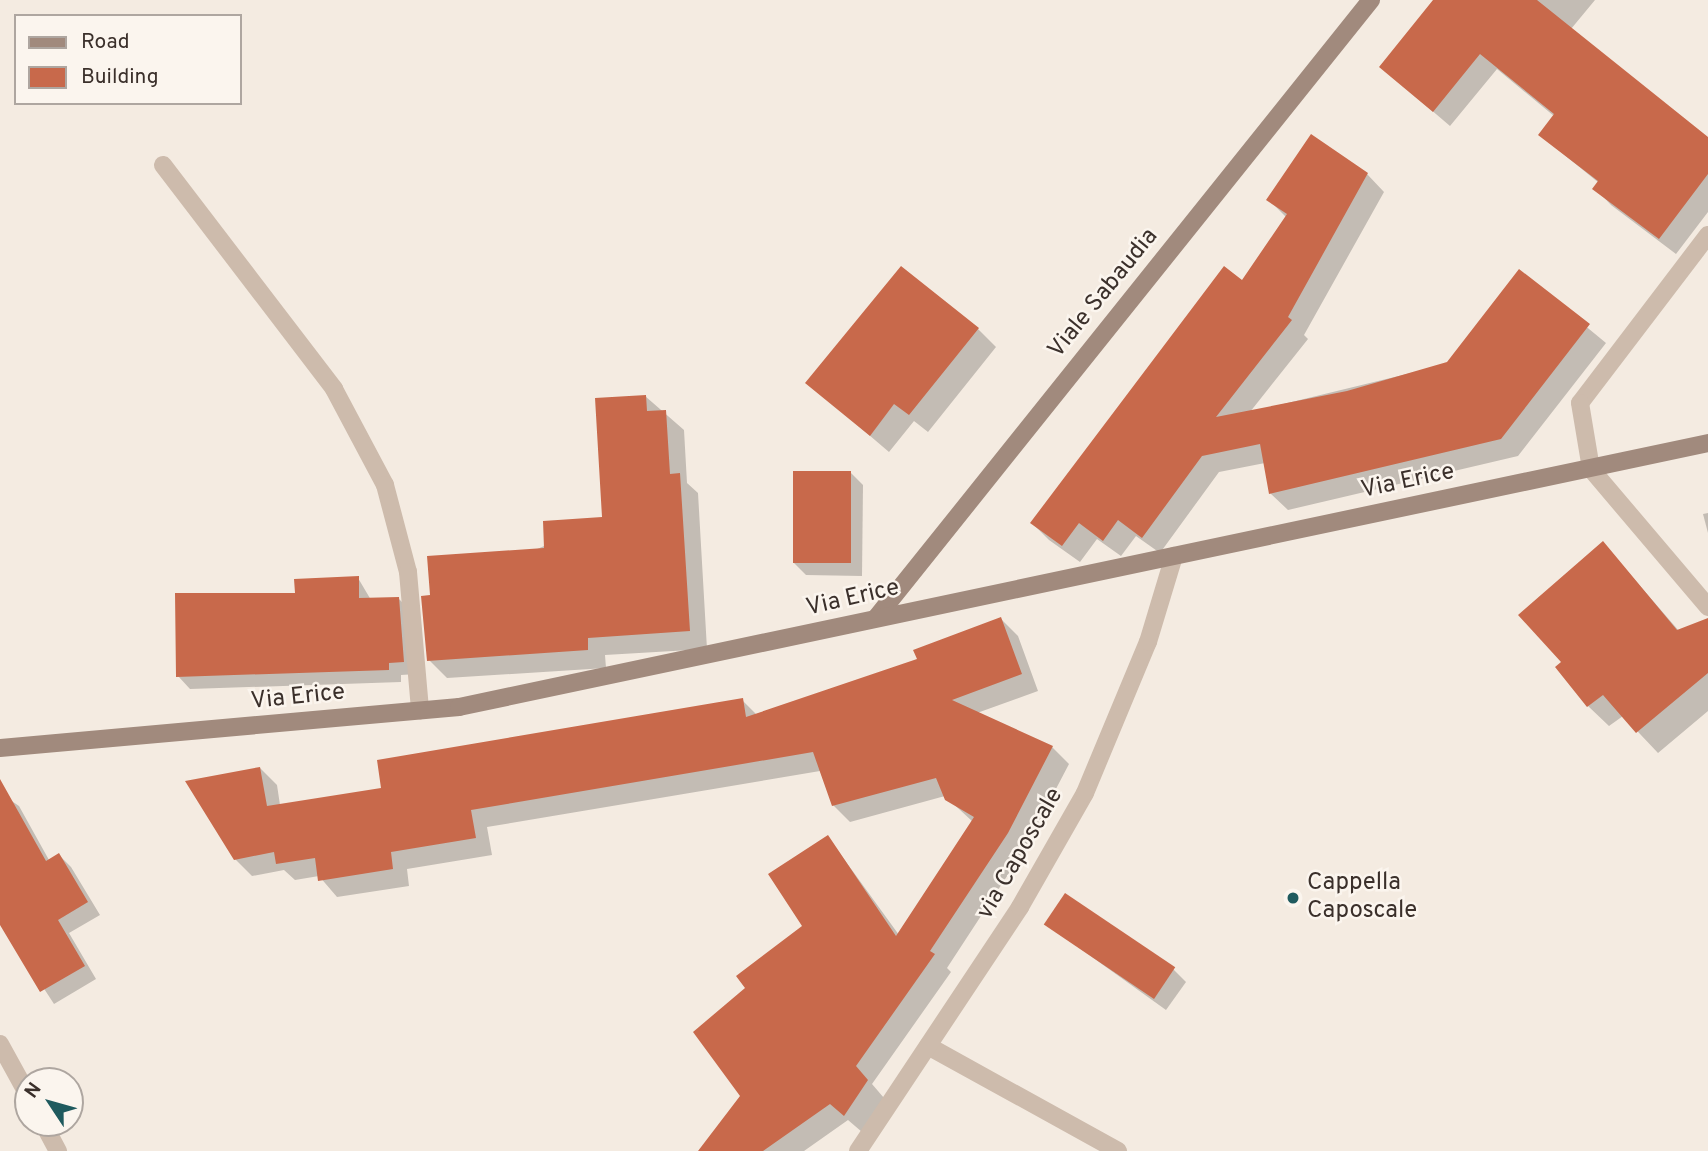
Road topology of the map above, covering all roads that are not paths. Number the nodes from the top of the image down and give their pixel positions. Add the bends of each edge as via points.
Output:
1 (1371, 0) edge
2 (163, 165) dead end
3 (1708, 235) edge
4 (1708, 443) edge
5 (1591, 469) junction
6 (1174, 556) junction
7 (1708, 607) edge
8 (876, 618) junction
9 (420, 710) junction
10 (0, 747) edge
11 (0, 1044) edge
12 (928, 1046) junction
13 (14, 1070) edge
14 (858, 1151) edge
15 (1118, 1151) edge

1 - 8 street, Viale Sabaudia
2 - 9 street via 334,389 385,485 408,572
3 - 5 street via 1580,403
4 - 5 street, Via Erice
5 - 6 street, Via Erice
5 - 7 street
6 - 8 street, Via Erice
6 - 12 street, via Caposcale via 1148,642 1085,793 1020,907
8 - 9 street, Via Erice via 659,669
9 - 10 street, Via Erice
11 - 13 street
12 - 14 street, via Caposcale
12 - 15 street

